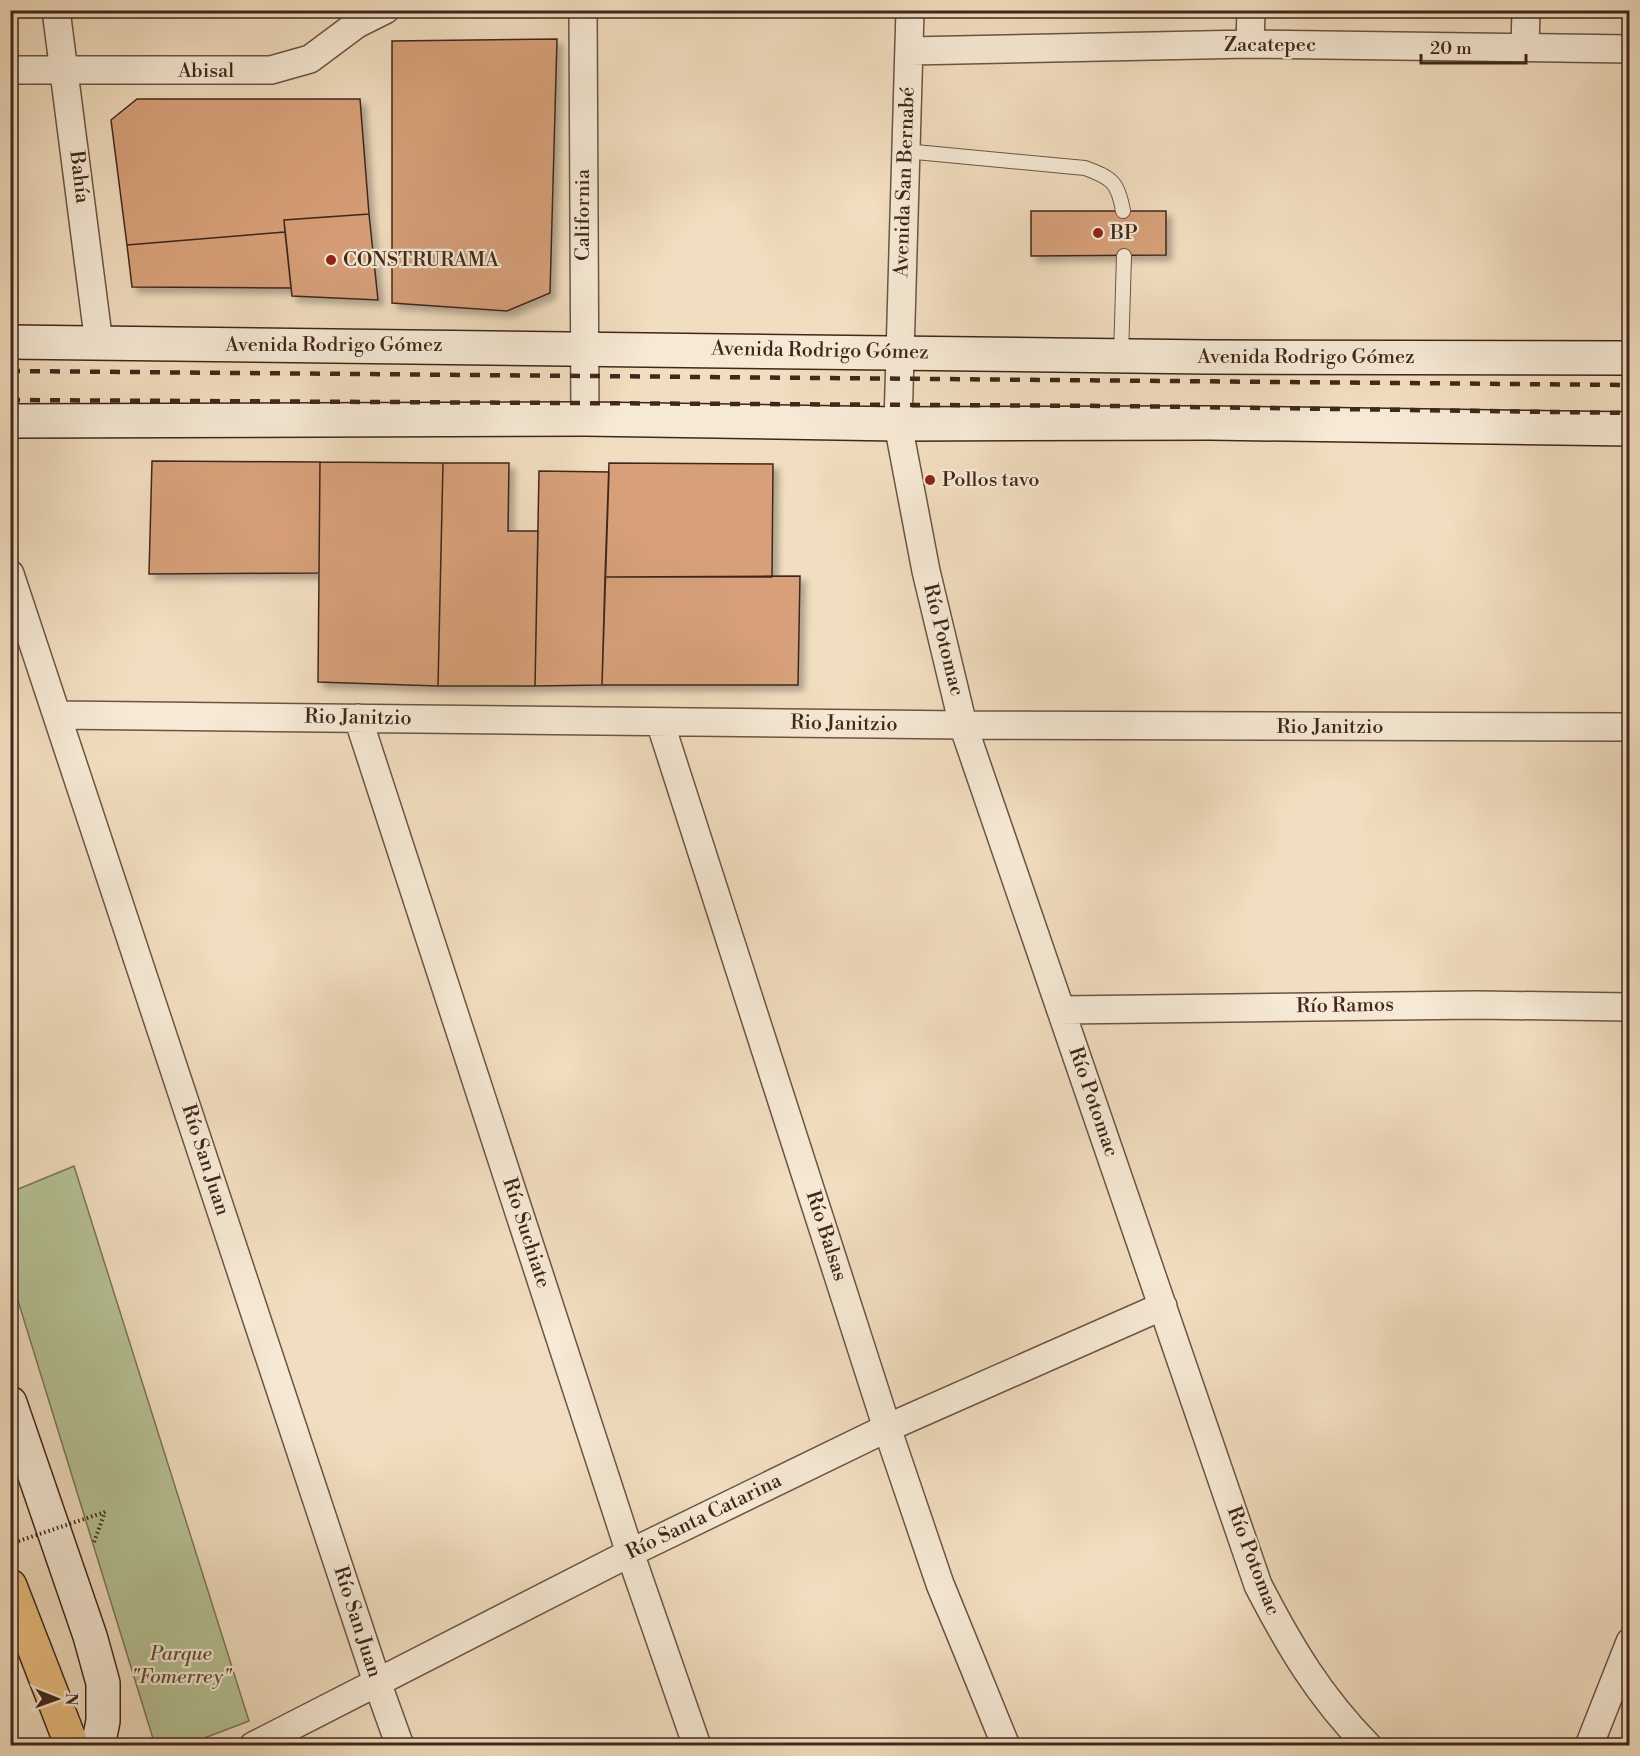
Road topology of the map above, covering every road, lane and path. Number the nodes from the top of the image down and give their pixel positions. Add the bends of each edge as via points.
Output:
1 (56, 10) edge
2 (385, 10) edge
3 (583, 10) edge
4 (910, 10) edge
5 (1251, 10) edge
6 (1526, 10) edge
7 (1250, 44) junction
8 (1525, 47) junction
9 (1629, 49) edge
10 (910, 51) junction
11 (10, 70) edge
12 (66, 72) junction
13 (905, 152) junction
14 (1123, 210) dead end
15 (1124, 256) dead end
16 (10, 342) edge
17 (99, 344) junction
18 (583, 347) junction
19 (899, 353) junction
20 (1121, 356) junction
21 (1629, 358) edge
22 (585, 419) junction
23 (10, 421) edge
24 (898, 424) junction
25 (1629, 429) edge
26 (10, 574) edge
27 (58, 715) junction
28 (358, 718) junction
29 (660, 722) junction
30 (963, 725) junction
31 (1629, 728) edge
32 (1629, 1007) edge
33 (1061, 1010) junction
34 (1163, 1306) junction
35 (10, 1403) edge
36 (886, 1428) junction
37 (105, 1512) dead end
38 (10, 1544) edge
39 (630, 1553) junction
40 (10, 1586) edge
41 (1629, 1642) edge
42 (377, 1682) junction
43 (72, 1746) edge
44 (98, 1746) edge
45 (253, 1746) edge
46 (400, 1746) edge
47 (697, 1746) edge
48 (1006, 1746) edge
49 (1368, 1746) edge
50 (1589, 1746) edge

1 - 12 street, Bahía
2 - 12 street, Abisal via 357,24 310,58 272,70
3 - 18 street, California
4 - 10 street, Avenida San Bernabé
5 - 7 street
6 - 8 street
7 - 8 street, Zacatepec
7 - 10 street, Zacatepec
8 - 9 street, Zacatepec
10 - 13 street, Avenida San Bernabé
11 - 12 street, Abisal
12 - 17 street, Bahía
13 - 14 lane via 1085,168 1116,185
13 - 19 street, Avenida San Bernabé
15 - 20 lane
16 - 17 main road, Avenida Rodrigo Gómez
17 - 18 main road, Avenida Rodrigo Gómez
18 - 19 main road, Avenida Rodrigo Gómez
18 - 22 street, California
19 - 20 main road, Avenida Rodrigo Gómez
19 - 24 street, Avenida San Bernabé
20 - 21 main road, Avenida Rodrigo Gómez
22 - 23 main road
22 - 24 main road
24 - 25 main road via 1209,423
24 - 30 street, Río Potomac via 926,571
26 - 27 street, Río San Juan
27 - 28 street, Rio Janitzio
27 - 42 street, Río San Juan
28 - 29 street, Rio Janitzio
28 - 39 street, Río Suchiate
29 - 30 street, Rio Janitzio
29 - 36 street, Río Balsas
30 - 31 street, Rio Janitzio
30 - 33 street, Río Potomac
32 - 33 street, Río Ramos
33 - 34 street, Río Potomac
34 - 36 street, Río Santa Catarina
34 - 49 street, Río Potomac via 1258,1585 1290,1647 1336,1713
35 - 44 main road via 103,1683 103,1721
36 - 39 street, Río Santa Catarina
36 - 48 street, Río Balsas via 940,1584
37 - 38 path, bridge
39 - 42 street, Río Santa Catarina
39 - 47 street, Río Suchiate
40 - 43 highway
41 - 50 street
42 - 45 street, Río Santa Catarina
42 - 46 street, Río San Juan

